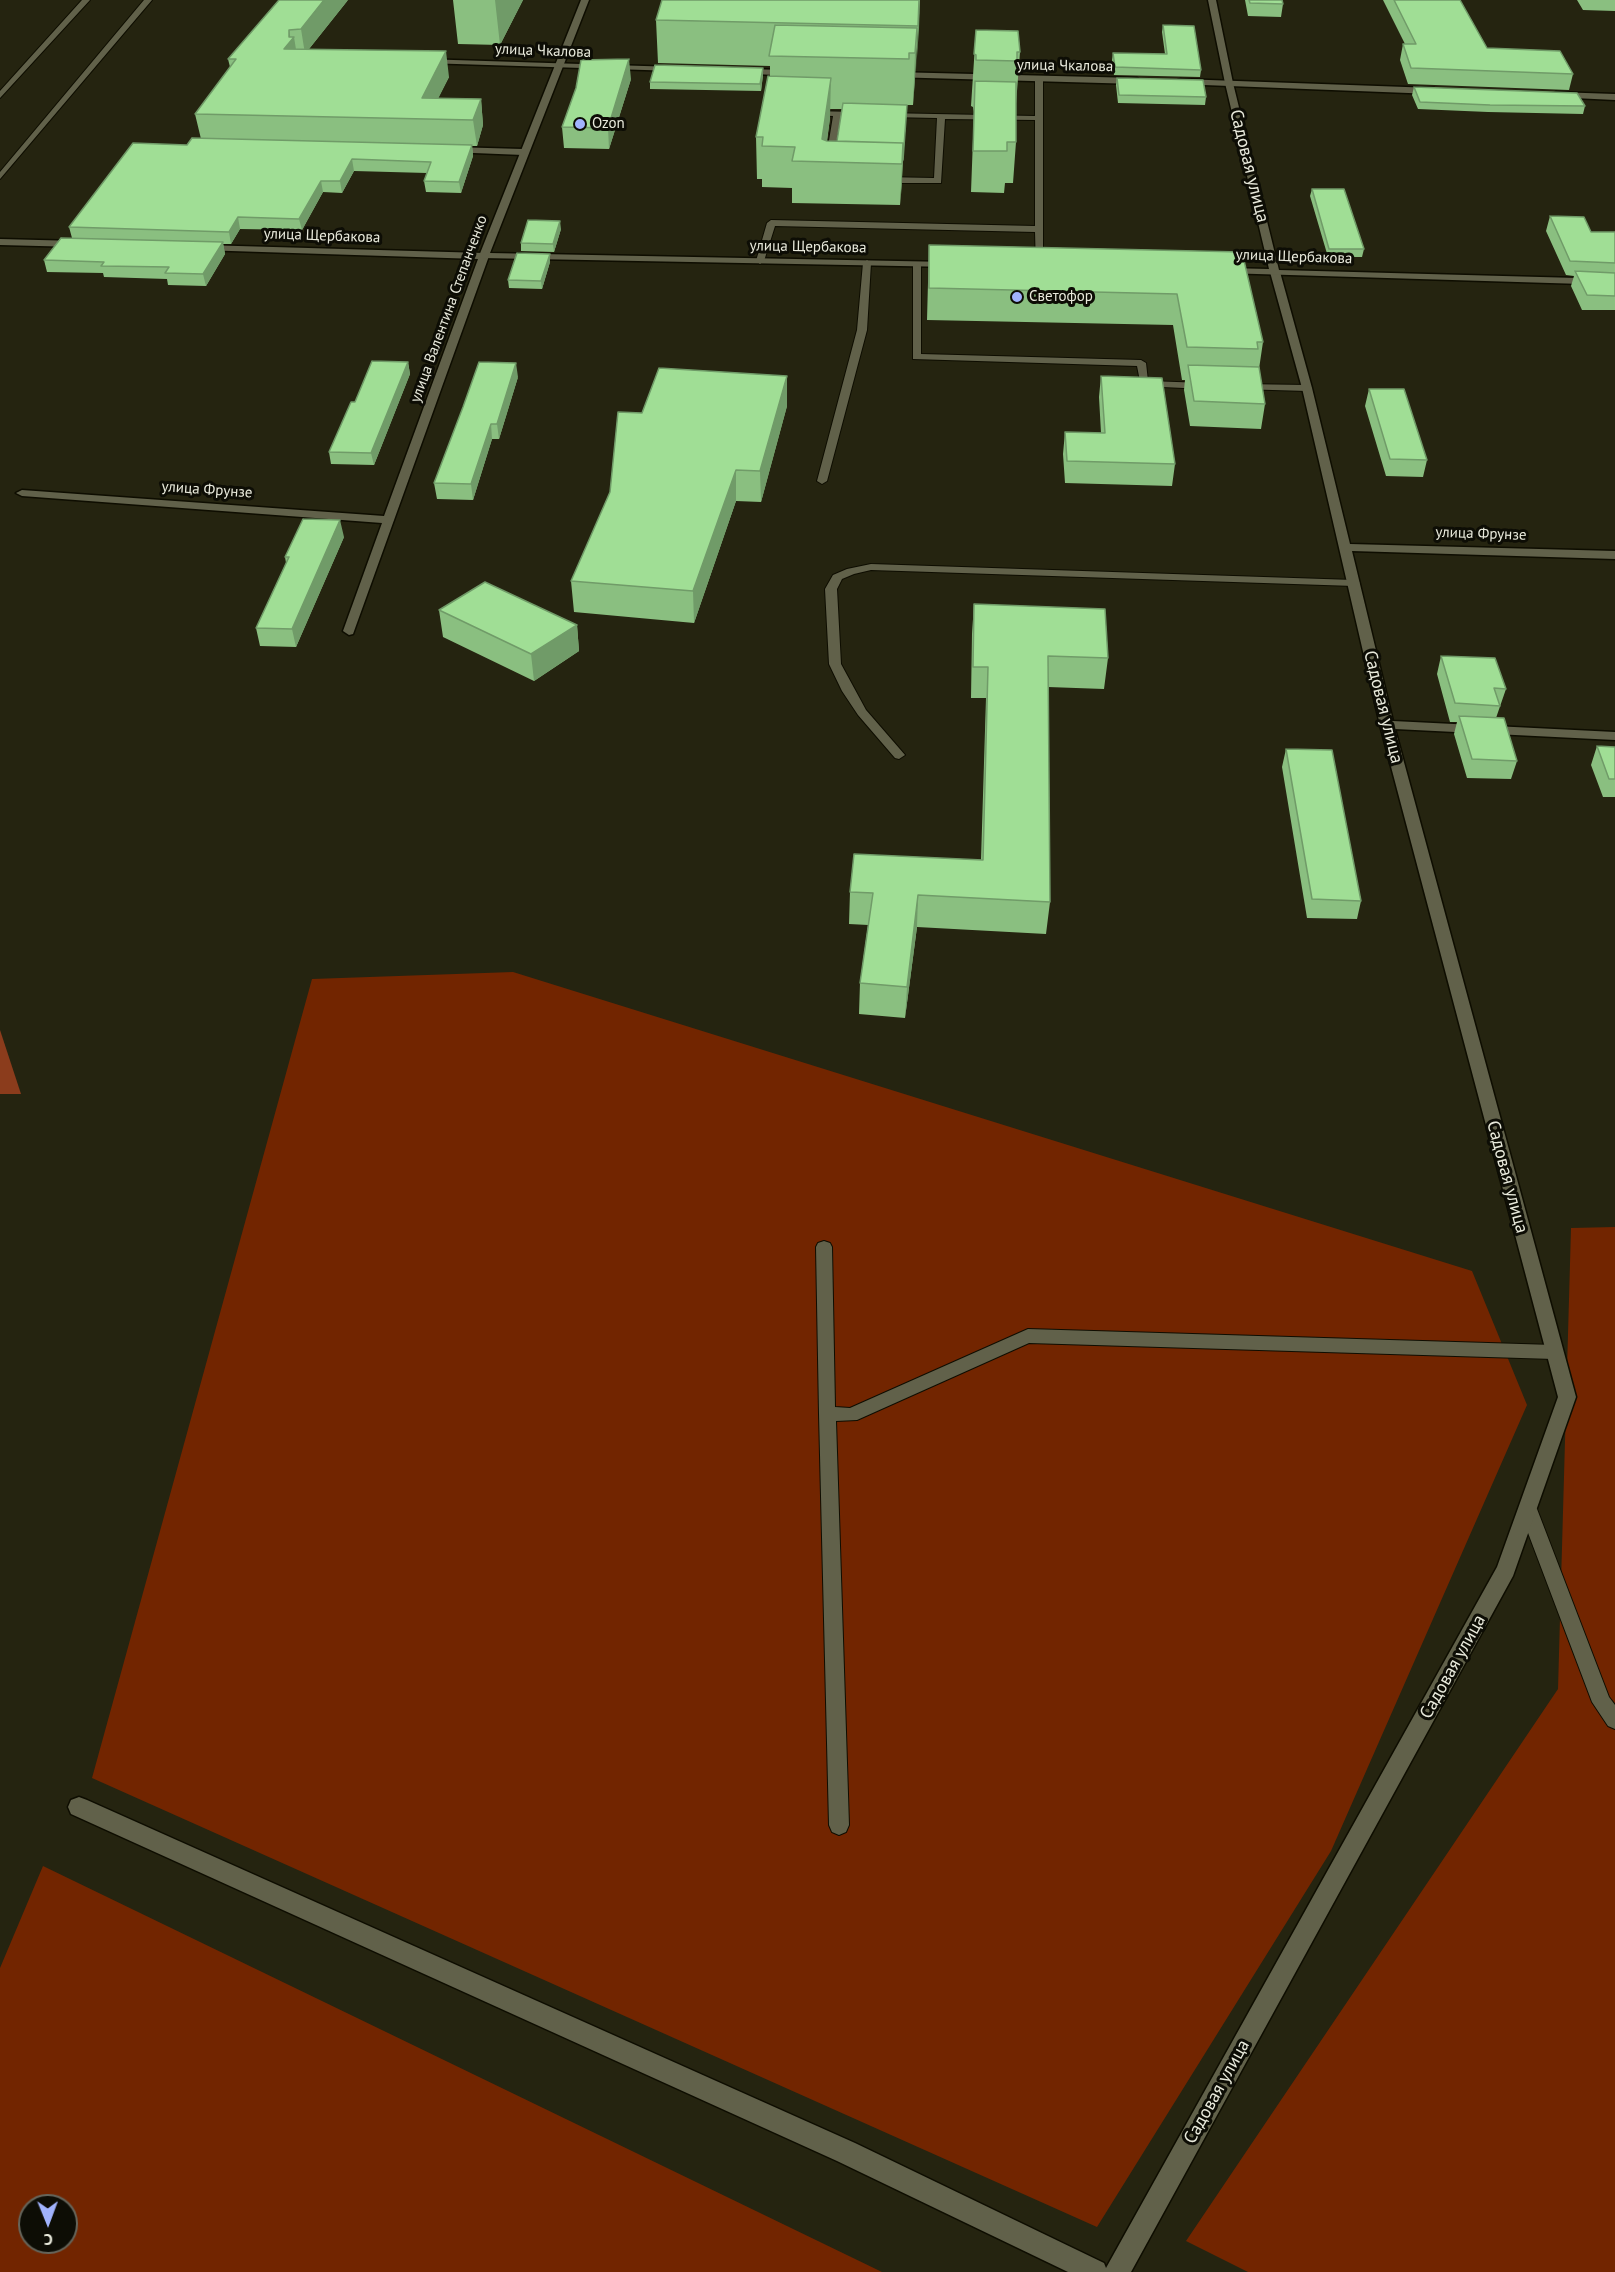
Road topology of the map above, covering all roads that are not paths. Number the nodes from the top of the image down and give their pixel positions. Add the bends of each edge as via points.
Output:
1 (86, 0) edge
2 (148, 0) edge
3 (585, 0) edge
4 (1212, 0) edge
5 (412, 61) edge
6 (558, 65) junction
7 (687, 70) edge
8 (734, 71) edge
9 (770, 72) junction
10 (805, 73) edge
11 (887, 75) edge
12 (1039, 79) junction
13 (1144, 81) edge
14 (768, 82) edge
15 (1167, 82) edge
16 (1229, 83) junction
17 (1443, 92) edge
18 (1546, 95) edge
19 (0, 96) edge
20 (1615, 97) edge
21 (805, 113) edge
22 (837, 114) junction
23 (872, 115) edge
24 (883, 115) edge
25 (941, 116) junction
26 (1038, 118) junction
27 (440, 150) edge
28 (523, 152) junction
29 (829, 167) edge
30 (0, 177) edge
31 (871, 179) edge
32 (1039, 229) junction
33 (0, 242) edge
34 (94, 244) edge
35 (189, 247) edge
36 (484, 256) junction
37 (760, 261) junction
38 (867, 263) junction
39 (917, 265) junction
40 (962, 266) edge
41 (1029, 267) edge
42 (1040, 267) junction
43 (1052, 267) edge
44 (1216, 270) edge
45 (1275, 272) junction
46 (1615, 282) edge
47 (1213, 386) edge
48 (1225, 386) edge
49 (1307, 388) junction
50 (822, 481) dead end
51 (22, 493) dead end
52 (389, 520) junction
53 (1346, 547) junction
54 (1615, 555) edge
55 (1354, 583) junction
56 (350, 631) dead end
57 (1387, 725) junction
58 (1615, 736) edge
59 (899, 755) dead end
60 (824, 1247) dead end
61 (1554, 1352) junction
62 (827, 1414) junction
63 (1528, 1509) junction
64 (1615, 1720) edge
65 (79, 1807) dead end
66 (839, 1825) dead end
67 (1095, 2272) edge
68 (1117, 2272) edge

1 - 19 lane
2 - 30 lane
3 - 6 street, улица Валентина Степанченко
4 - 16 street, Садовая улица
5 - 6 street, улица Чкалова
6 - 7 street, улица Чкалова
6 - 28 street, улица Валентина Степанченко
8 - 9 street
9 - 10 street
9 - 14 lane
11 - 12 street, улица Чкалова
12 - 13 street, улица Чкалова
12 - 26 lane
15 - 16 street
16 - 17 street
16 - 45 street, Садовая улица
18 - 20 street
21 - 22 lane
22 - 23 lane
22 - 29 lane
24 - 25 lane
25 - 26 lane
25 - 31 lane via 938,181
26 - 32 lane
27 - 28 street
28 - 36 street, улица Валентина Степанченко
32 - 37 lane via 771,222
32 - 42 lane
33 - 34 street
35 - 36 street, улица Щербакова
36 - 37 street, улица Щербакова
36 - 52 street, улица Валентина Степанченко
37 - 38 street, улица Щербакова
38 - 39 street, улица Щербакова
38 - 50 lane via 862,330
39 - 40 street, улица Щербакова
39 - 47 lane via 916,357 1141,363 1144,384
41 - 42 street
42 - 43 street
44 - 45 street, улица Щербакова
45 - 46 street, улица Щербакова
45 - 49 street, Садовая улица
48 - 49 lane
49 - 53 street, Садовая улица
51 - 52 street, улица Фрунзе
52 - 56 street, улица Валентина Степанченко
53 - 54 street, улица Фрунзе
53 - 55 street, Садовая улица
55 - 57 street, Садовая улица
55 - 59 lane via 871,567 851,571 837,578 831,589 835,664 862,712
57 - 58 street
57 - 61 street, Садовая улица
60 - 62 lane
61 - 62 lane via 1028,1336 851,1415
61 - 63 street, Садовая улица via 1567,1397
62 - 66 lane
63 - 64 lane via 1601,1702
63 - 68 street, Садовая улица via 1506,1570
65 - 67 street via 846,2152

